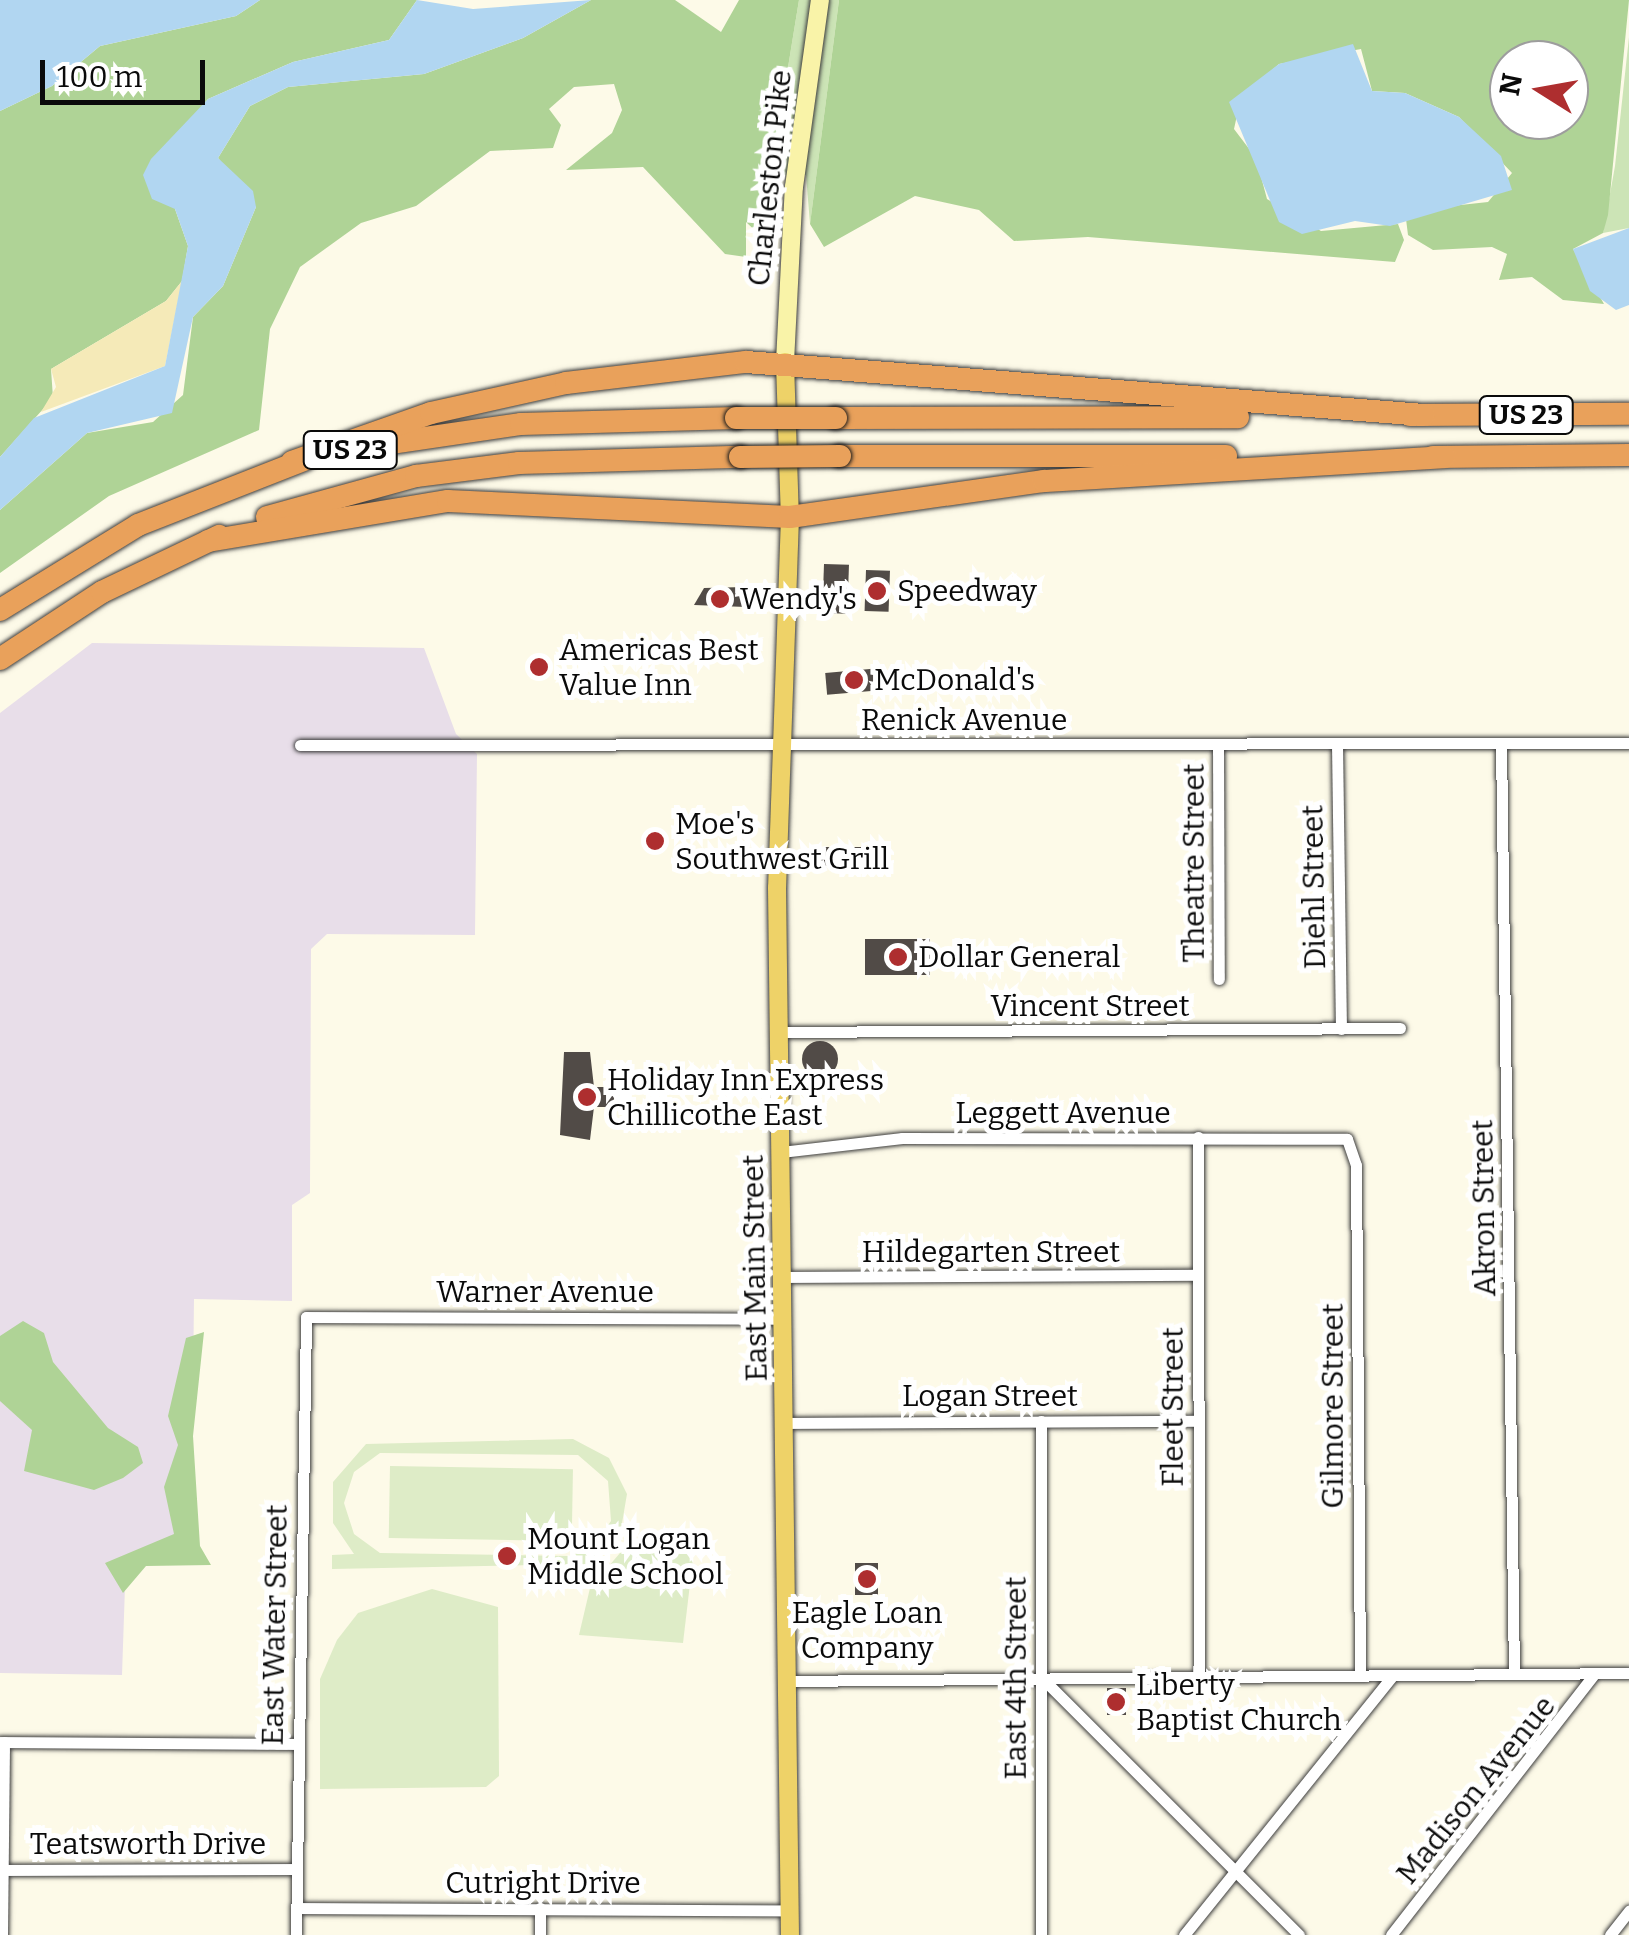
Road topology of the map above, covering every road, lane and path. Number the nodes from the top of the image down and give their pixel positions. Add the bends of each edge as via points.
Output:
1 (820, 0) edge
2 (786, 362) junction
3 (1629, 414) edge
4 (1424, 415) junction
5 (1629, 455) edge
6 (1444, 458) junction
7 (292, 462) junction
8 (790, 517) junction
9 (208, 541) junction
10 (0, 610) edge
11 (0, 659) edge
12 (1500, 743) junction
13 (1629, 743) edge
14 (300, 744) dead end
15 (1336, 744) junction
16 (777, 745) junction
17 (1218, 746) junction
18 (1220, 979) dead end
19 (1400, 1028) dead end
20 (1341, 1029) junction
21 (780, 1032) junction
22 (1198, 1137) junction
23 (1347, 1139) joint
24 (781, 1152) junction
25 (1198, 1275) junction
26 (784, 1277) junction
27 (306, 1317) joint
28 (784, 1319) junction
29 (1040, 1421) junction
30 (1198, 1421) junction
31 (783, 1422) junction
32 (1514, 1673) junction
33 (1629, 1673) edge
34 (1594, 1674) junction
35 (1360, 1675) junction
36 (1199, 1676) junction
37 (1392, 1676) junction
38 (1040, 1677) junction
39 (785, 1681) junction
40 (2, 1742) edge
41 (298, 1744) junction
42 (296, 1868) junction
43 (1, 1870) edge
44 (1237, 1871) junction
45 (296, 1908) junction
46 (540, 1908) junction
47 (790, 1911) junction
48 (1629, 1912) edge
49 (2, 1935) edge
50 (296, 1935) edge
51 (540, 1935) edge
52 (790, 1935) edge
53 (1041, 1935) edge
54 (1184, 1935) edge
55 (1298, 1935) edge
56 (1391, 1935) edge
57 (1610, 1935) edge

1 - 2 street, Charleston Pike via 794,186
2 - 4 highway
2 - 7 highway via 566,383 431,413
2 - 8 main road, East Main Street
3 - 4 highway, US 23
4 - 7 highway, US 23, bridge via 521,424
5 - 6 highway, US 23
6 - 8 highway via 1044,481
6 - 9 highway, US 23, bridge via 639,454 416,476 306,502
7 - 10 highway, US 23 via 138,525
8 - 9 highway via 448,501
8 - 16 main road, East Main Street
9 - 11 highway, US 23 via 102,592
12 - 13 street, Renick Avenue
12 - 15 street, Renick Avenue
12 - 32 street, Akron Street
14 - 16 street, Renick Avenue
15 - 17 street, Renick Avenue
15 - 20 street, Diehl Street
16 - 17 street, Renick Avenue
16 - 21 main road, East Main Street
17 - 18 street, Theatre Street
19 - 20 street, Vincent Street
20 - 21 street, Vincent Street
21 - 24 main road, East Main Street
22 - 23 street, Leggett Avenue
22 - 24 street, Leggett Avenue via 902,1138 852,1151
22 - 25 street, Fleet Street
23 - 35 street, Gilmore Street via 1356,1165
24 - 26 main road, East Main Street
25 - 26 street, Hildegarten Street
25 - 30 street, Fleet Street
26 - 28 main road, East Main Street
27 - 28 street, Warner Avenue
27 - 41 street, East Water Street
28 - 31 main road, East Main Street
29 - 30 street, Logan Street
29 - 31 street, Logan Street
29 - 38 street, East 4th Street
30 - 36 street, Fleet Street
31 - 39 main road, East Main Street
32 - 34 street
32 - 37 street
33 - 34 street
34 - 56 street, Madison Avenue
35 - 36 street
35 - 37 street
36 - 38 street
37 - 44 street
38 - 39 street
38 - 44 street
38 - 53 street, East 4th Street
39 - 47 main road, East Main Street
40 - 41 street
40 - 43 street
41 - 42 street, East Water Street
42 - 43 street, Teatsworth Drive
42 - 45 street, East Water Street
43 - 49 street
44 - 54 street
44 - 55 street
45 - 46 street, Cutright Drive
45 - 50 street, East Water Street
46 - 47 street, Cutright Drive
46 - 51 street
47 - 52 main road, East Main Street
48 - 57 street

